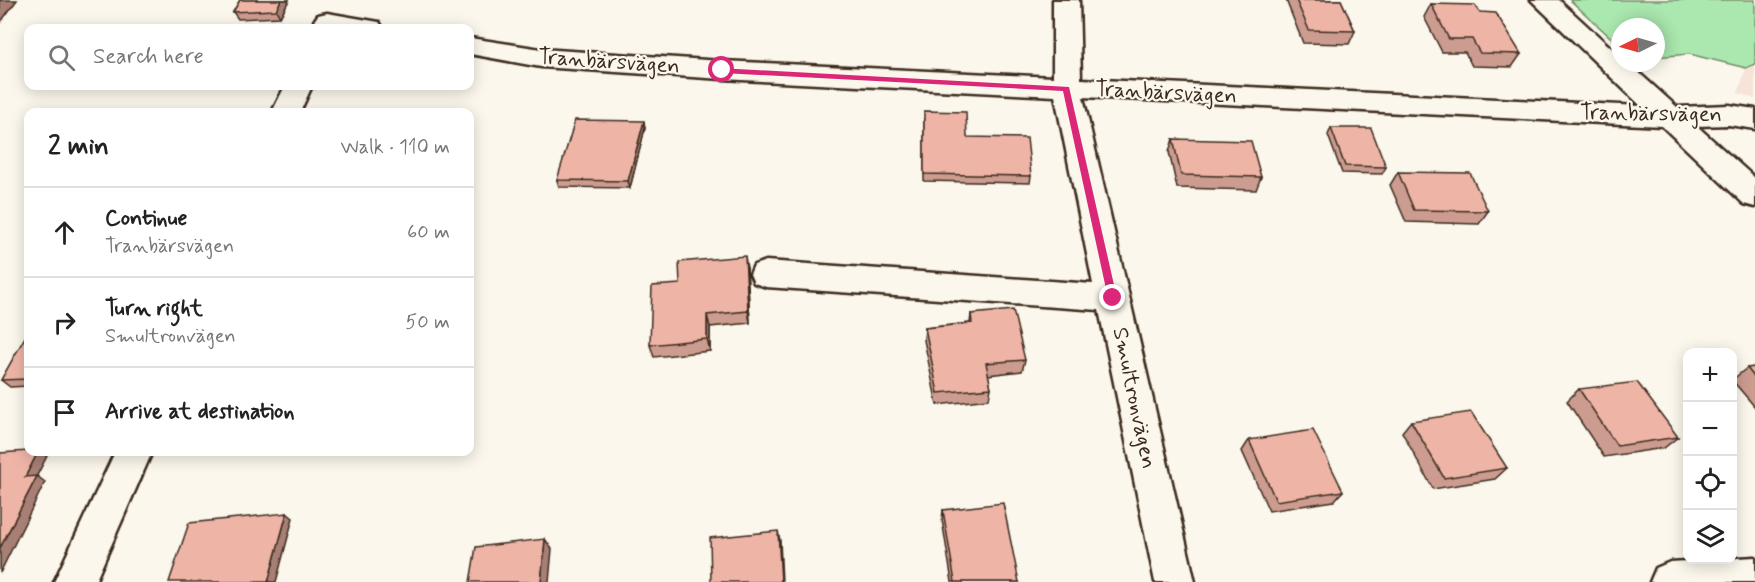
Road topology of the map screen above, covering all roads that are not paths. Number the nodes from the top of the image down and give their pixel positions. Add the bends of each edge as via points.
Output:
1 (1066, 0) edge
2 (1544, 0) edge
3 (329, 16) edge
4 (356, 24) edge
5 (474, 47) edge
6 (1066, 88) junction
7 (296, 90) edge
8 (288, 108) edge
9 (1670, 117) junction
10 (1755, 119) edge
11 (1755, 196) edge
12 (766, 274) dead end
13 (1113, 298) junction
14 (131, 456) edge
15 (1755, 577) edge
16 (74, 582) edge
17 (1175, 582) edge
18 (1670, 582) edge

1 - 6 street, Smultronvägen
2 - 9 street
3 - 4 street
5 - 6 street, Tranbärsvägen via 541,58
6 - 9 street, Tranbärsvägen
6 - 13 street, Smultronvägen
7 - 8 street
9 - 10 street, Tranbärsvägen via 1729,115
9 - 11 street
12 - 13 street
13 - 17 street, Smultronvägen
14 - 16 street
15 - 18 street

